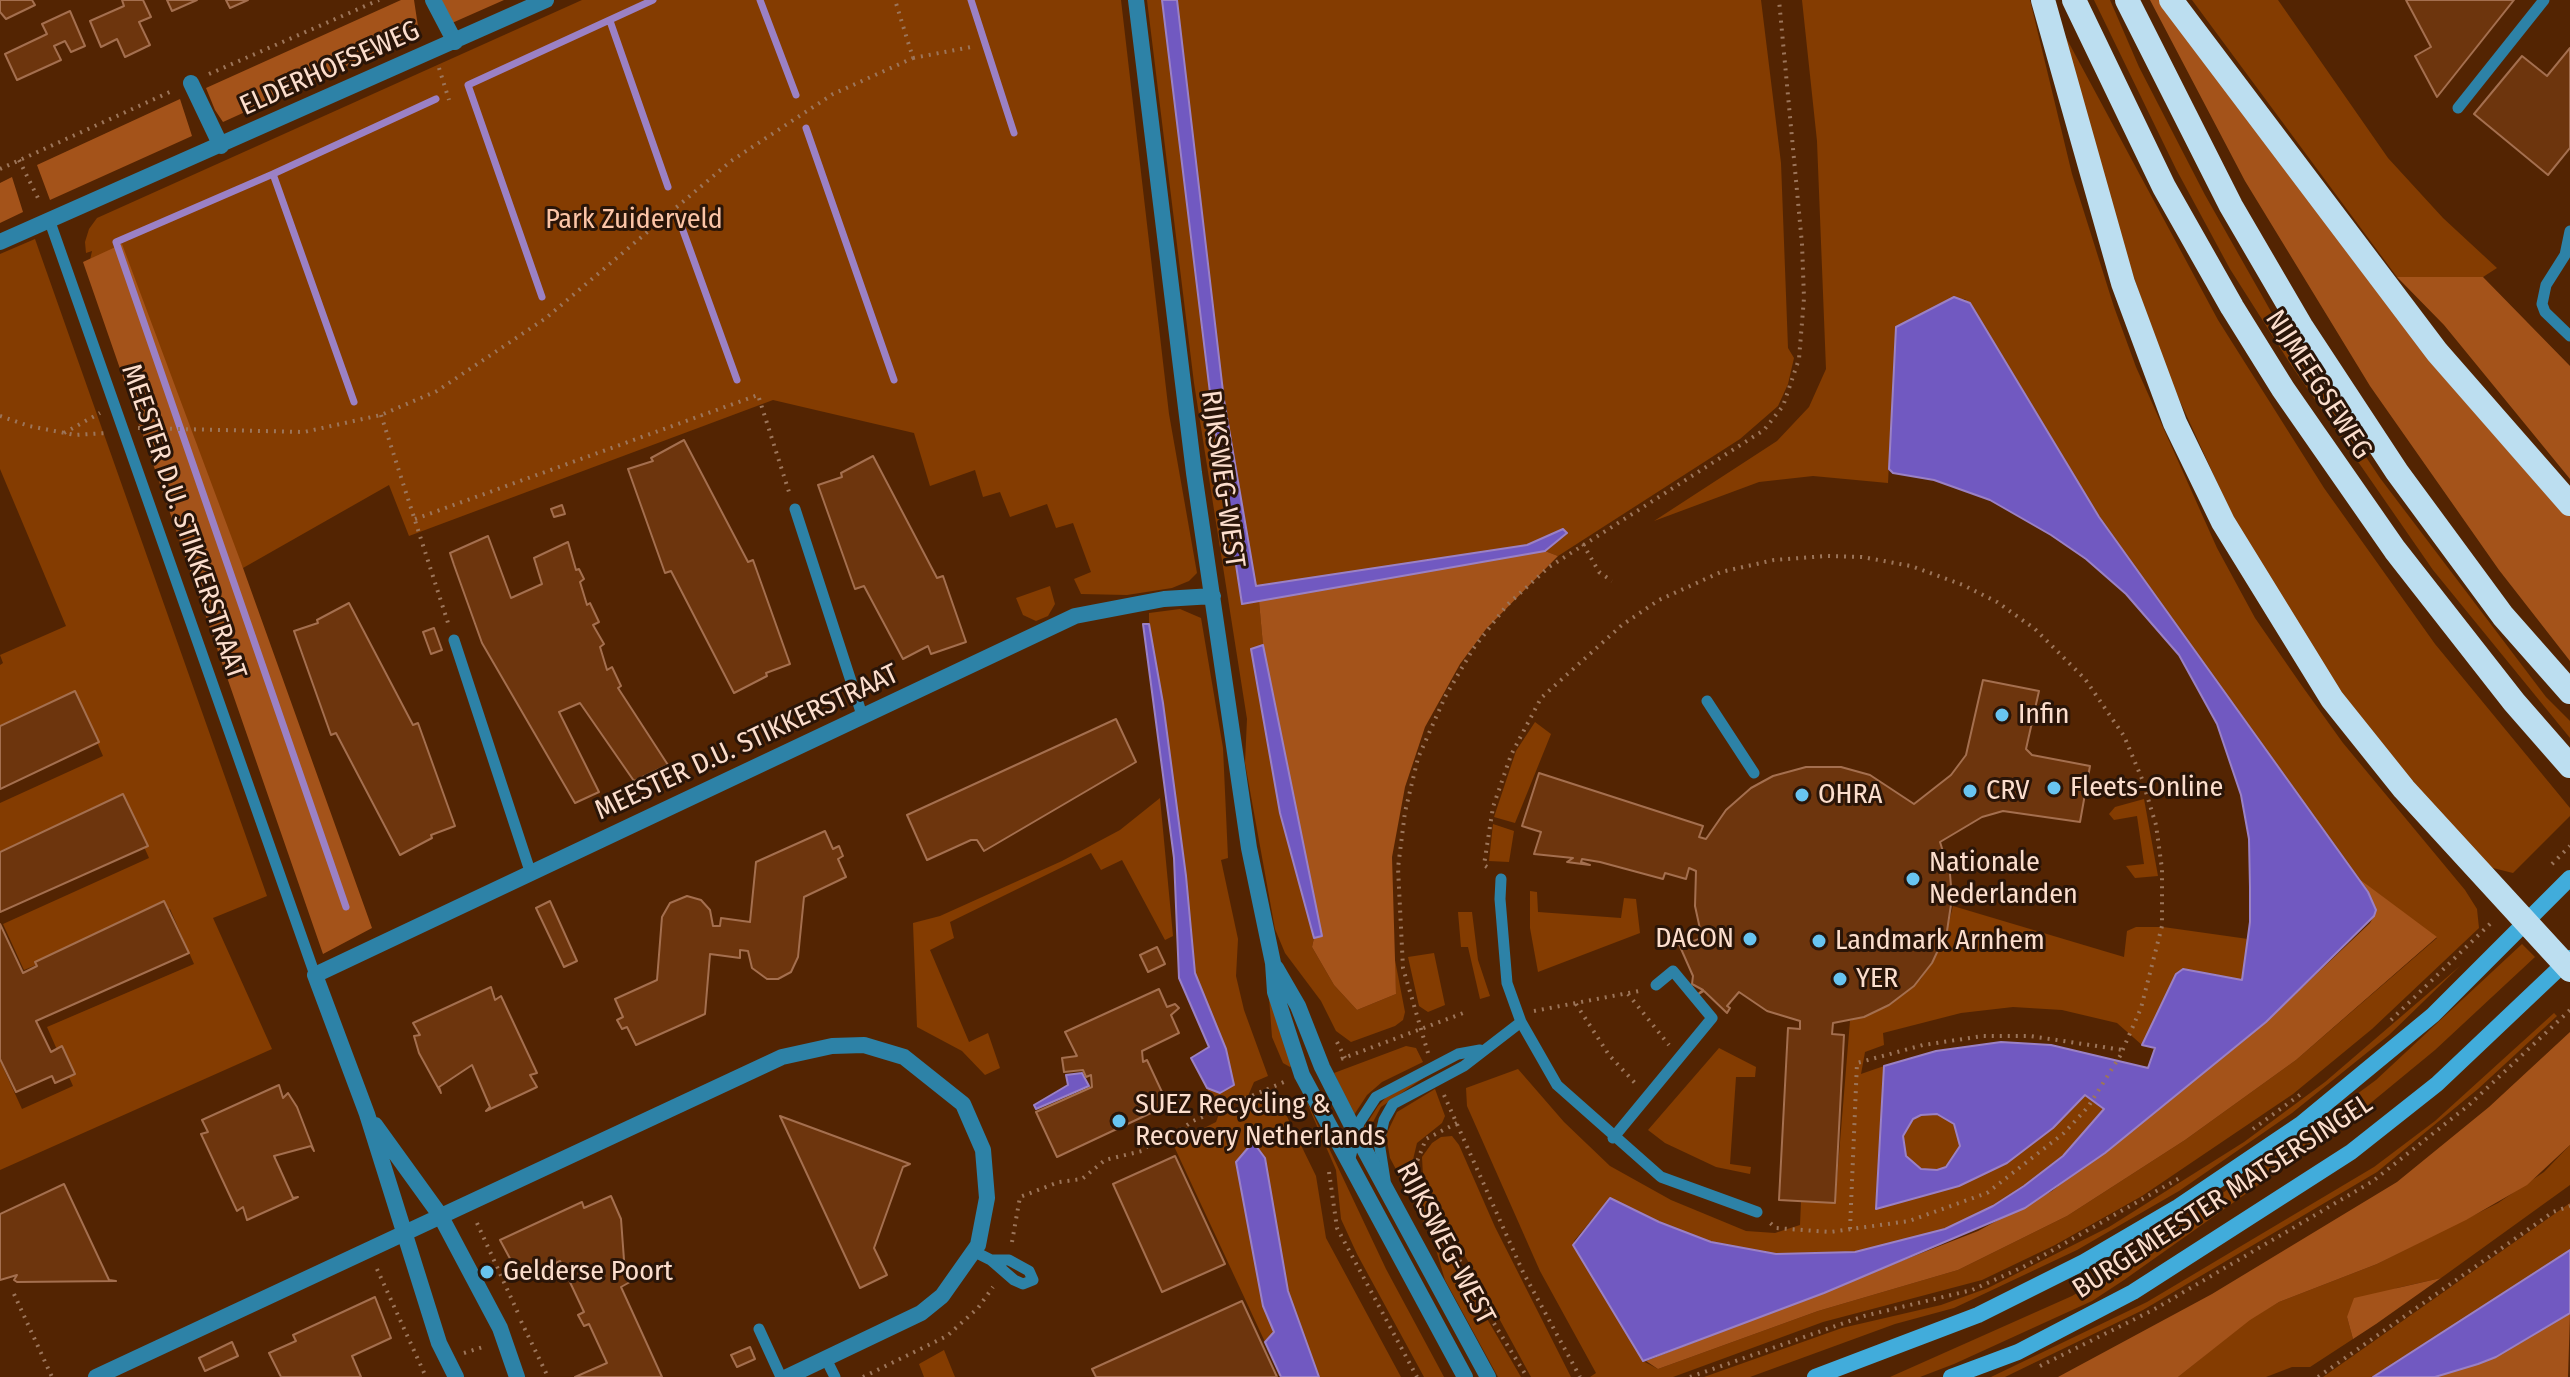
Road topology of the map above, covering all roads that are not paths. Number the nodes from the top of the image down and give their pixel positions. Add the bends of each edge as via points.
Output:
1 (433, 0) edge
2 (546, 0) edge
3 (1136, 0) edge
4 (2043, 0) edge
5 (2074, 0) edge
6 (2127, 0) edge
7 (2171, 0) edge
8 (2544, 0) edge
9 (455, 42) junction
10 (191, 83) dead end
11 (2458, 108) dead end
12 (221, 146) junction
13 (50, 222) junction
14 (2570, 231) edge
15 (0, 242) edge
16 (2569, 249) edge
17 (2570, 336) edge
18 (2570, 504) edge
19 (795, 509) road end
20 (1213, 596) junction
21 (454, 640) road end
22 (2570, 692) edge
23 (1707, 701) dead end
24 (863, 718) junction
25 (2570, 766) edge
26 (1754, 773) dead end
27 (531, 874) junction
28 (1501, 879) road end
29 (2568, 880) edge
30 (2517, 914) junction
31 (1273, 963) junction
32 (2568, 964) edge
33 (315, 975) junction
34 (1656, 985) dead end
35 (1521, 1022) junction
36 (1481, 1050) junction
37 (367, 1114) junction
38 (1356, 1134) junction
39 (1613, 1138) junction
40 (1348, 1164) junction
41 (1387, 1191) junction
42 (1757, 1212) road end
43 (440, 1215) junction
44 (401, 1233) junction
45 (975, 1252) junction
46 (1003, 1266) road end
47 (759, 1329) dead end
48 (826, 1359) junction
49 (96, 1377) edge
50 (456, 1377) edge
51 (517, 1377) edge
52 (784, 1377) edge
53 (835, 1377) edge
54 (1465, 1377) edge
55 (1488, 1377) edge
56 (1815, 1377) edge
57 (1951, 1377) edge

1 - 9 street
2 - 9 street, ELDERHOFSEWEG
3 - 20 street, RIJKSWEG-WEST
4 - 30 highway via 2123,283 2175,423 2223,522 2332,699 2404,789
5 - 25 highway, NIJMEEGSEWEG via 2164,187 2283,389 2412,573
6 - 22 highway, NIJMEEGSEWEG via 2211,168 2301,326 2405,484 2503,616
7 - 18 highway via 2437,352
8 - 11 lane
9 - 12 street, ELDERHOFSEWEG
10 - 12 street, ELDERHOFSEWEG
12 - 13 street, ELDERHOFSEWEG
13 - 15 street, ELDERHOFSEWEG
13 - 33 lane, MEESTER D.U. STIKKERSTRAAT
14 - 16 lane
16 - 17 lane via 2546,285 2542,304
19 - 24 lane
20 - 24 street, MEESTER D.U. STIKKERSTRAAT via 1164,599 1075,616
20 - 31 street, RIJKSWEG-WEST via 1249,848
21 - 27 lane
23 - 26 lane
24 - 27 street, MEESTER D.U. STIKKERSTRAAT
27 - 33 street, MEESTER D.U. STIKKERSTRAAT
28 - 35 lane via 1507,983
29 - 30 main road, BURGEMEESTER MATSERSINGEL
30 - 32 highway
30 - 56 main road, BURGEMEESTER MATSERSINGEL via 2433,1015 2301,1124 2178,1207 1978,1315
31 - 38 street, RIJKSWEG-WEST
31 - 40 street, RIJKSWEG-WEST via 1275,992 1302,1075
32 - 57 main road, BURGEMEESTER MATSERSINGEL via 2437,1084 2351,1152 2133,1292 2018,1352
33 - 37 street, MEESTER D.U. STIKKERSTRAAT
34 - 39 lane via 1673,971 1712,1018
35 - 36 lane
35 - 39 lane via 1557,1085
36 - 38 lane via 1458,1054 1376,1097
36 - 41 lane via 1464,1066 1393,1104 1379,1142
37 - 43 street, MEESTER D.U. STIKKERSTRAAT
37 - 44 street, MEESTER D.U. STIKKERSTRAAT
38 - 40 lane
38 - 41 street, RIJKSWEG-WEST
39 - 42 lane via 1661,1177
40 - 54 street, RIJKSWEG-WEST
41 - 55 street, RIJKSWEG-WEST
43 - 44 street
43 - 45 street via 782,1057 864,1045 904,1057 963,1104 983,1150 987,1198
43 - 51 street, MEESTER D.U. STIKKERSTRAAT via 504,1339
44 - 49 street
44 - 50 street, MEESTER D.U. STIKKERSTRAAT
45 - 46 lane
45 - 48 street via 942,1296 921,1313
47 - 52 lane
48 - 52 street
48 - 53 lane

